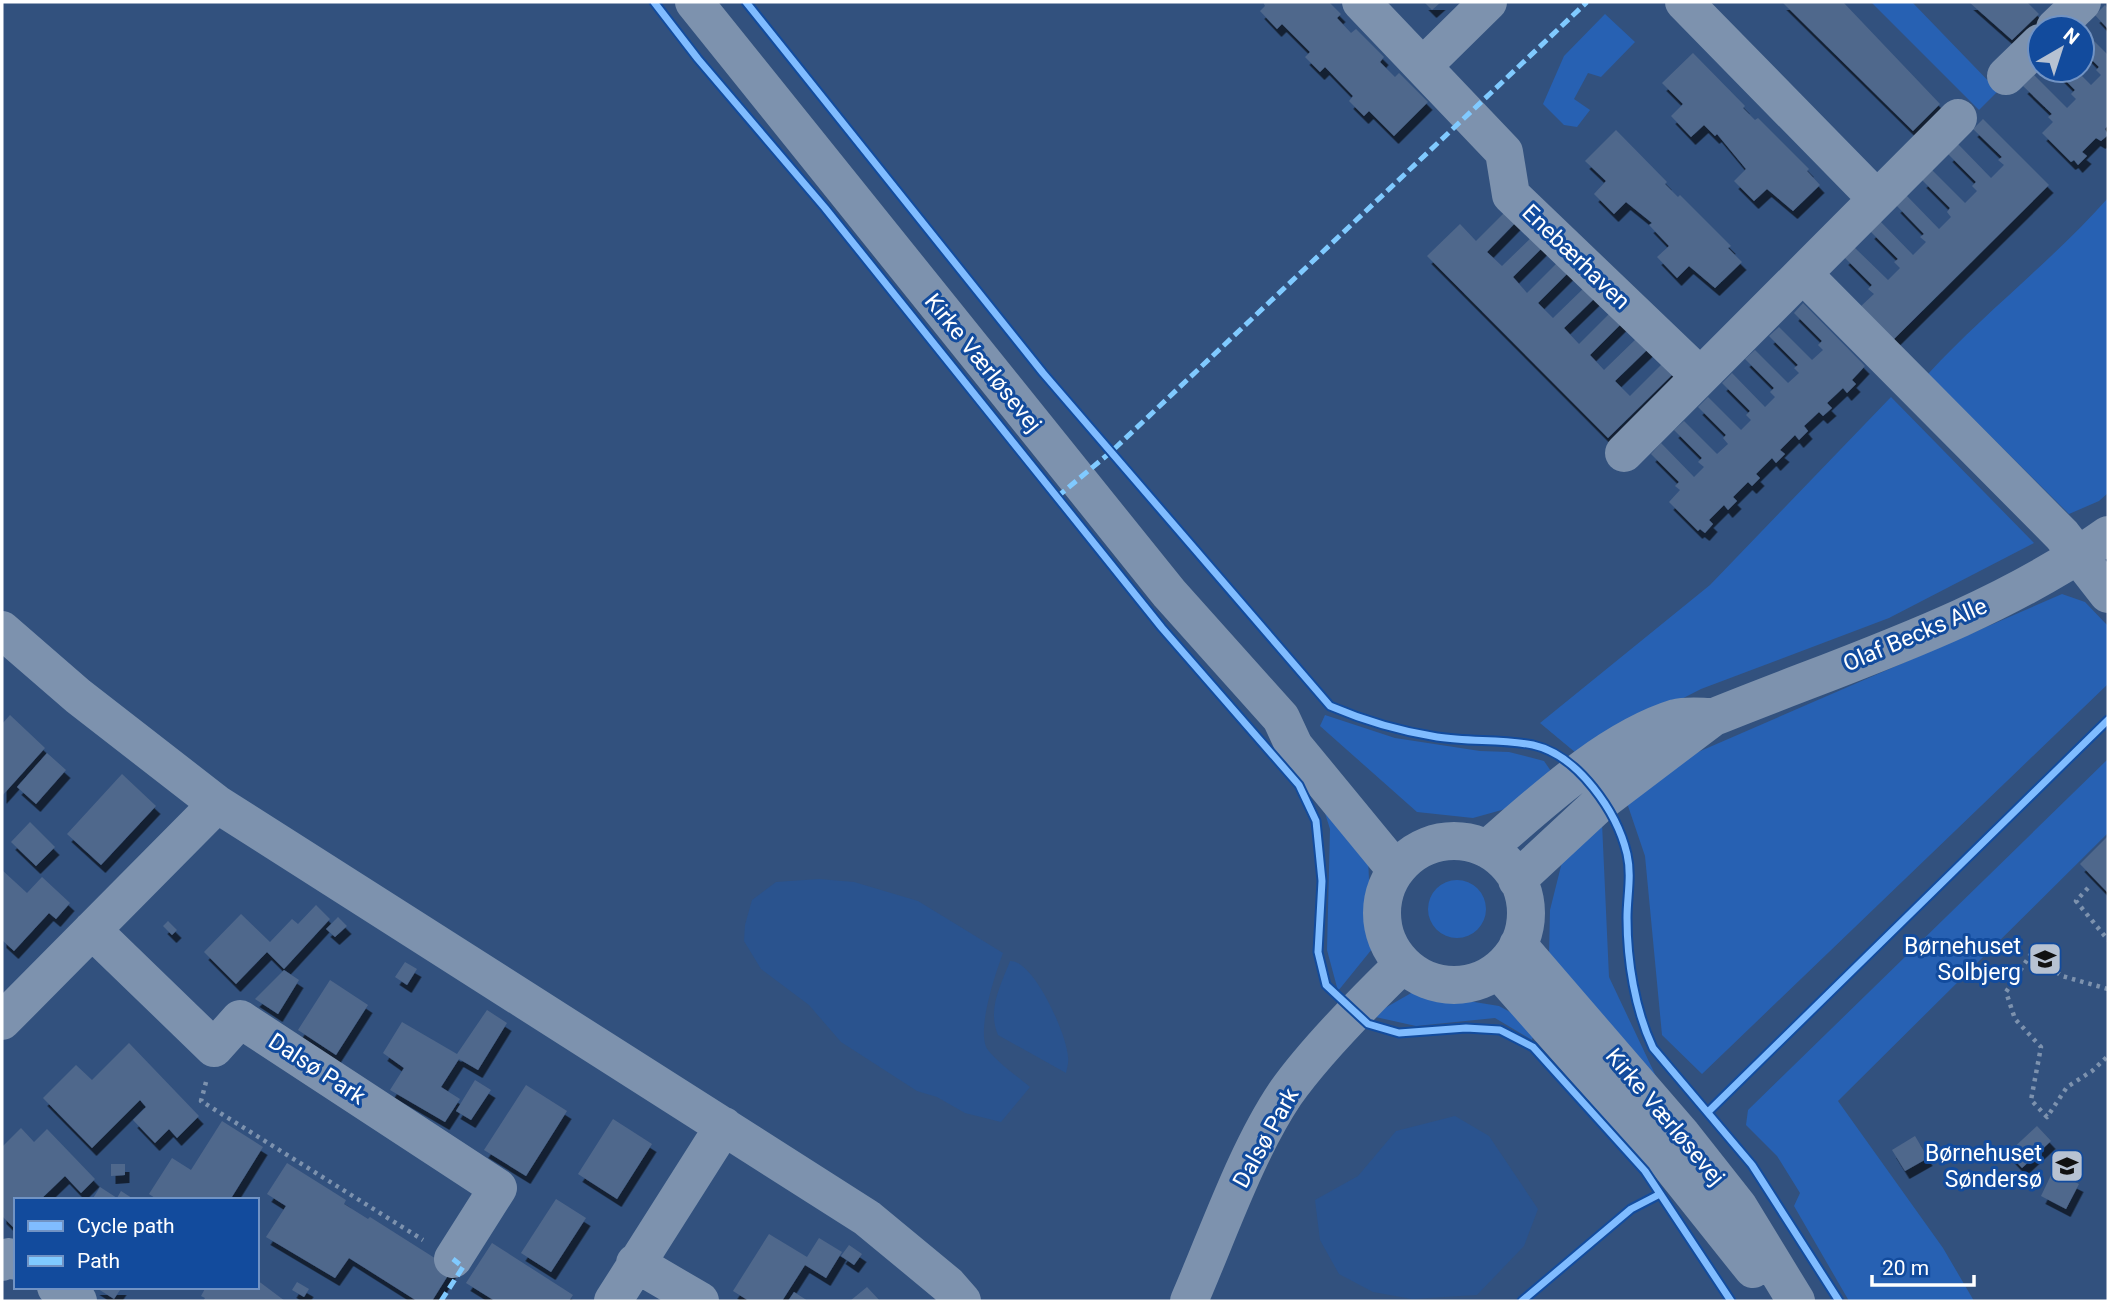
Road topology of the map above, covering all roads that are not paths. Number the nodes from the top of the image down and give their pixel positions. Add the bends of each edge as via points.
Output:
1 (694, 2) edge
2 (1361, 2) edge
3 (1488, 2) edge
4 (1684, 2) edge
5 (2026, 57) edge
6 (1423, 66) junction
7 (2006, 76) dead end
8 (1958, 118) dead end
9 (1877, 199) junction
10 (1803, 274) junction
11 (1700, 376) junction
12 (1624, 453) dead end
13 (2093, 546) edge
14 (2108, 594) edge
15 (2, 630) edge
16 (1714, 717) junction
17 (217, 804) junction
18 (1487, 849) junction
19 (1406, 861) junction
20 (1517, 880) junction
21 (92, 930) junction
22 (1508, 957) junction
23 (1403, 964) junction
24 (2, 1021) edge
25 (723, 1126) junction
26 (453, 1259) road end
27 (635, 1263) junction
28 (59, 1289) edge
29 (78, 1301) edge
30 (614, 1301) edge
31 (700, 1301) edge
32 (962, 1301) edge
33 (1189, 1301) edge
34 (1777, 1301) edge
35 (1796, 1301) edge

1 - 19 street, Kirke Værløsevej via 1170,593 1280,718 1311,734
2 - 6 street, Enebærhaven
3 - 6 street
4 - 9 street
5 - 7 street
6 - 11 street, Enebærhaven via 1504,152 1511,195
8 - 9 street
9 - 10 street
10 - 11 street
10 - 13 street via 2063,535
11 - 12 street
13 - 14 street
13 - 16 street, Olaf Becks Alle via 1979,610
15 - 17 street
16 - 18 street, Olaf Becks Alle via 1678,717 1628,740
16 - 20 street, Olaf Becks Alle via 1601,802
17 - 21 street
17 - 25 street
18 - 19 street via 1452,841
18 - 20 street
19 - 23 street via 1385,891 1382,915 1390,945
20 - 22 street via 1526,908
21 - 24 street
21 - 26 street, Dalsø Park via 214,1048 240,1019 498,1188
22 - 23 street via 1477,981 1446,984 1423,978
22 - 34 street, Kirke Værløsevej
22 - 35 street, Kirke Værløsevej via 1682,1135 1730,1195
23 - 33 street, Dalsø Park via 1285,1094 1246,1169
25 - 27 street
25 - 32 street via 867,1218
27 - 30 street
27 - 31 street
28 - 29 street

